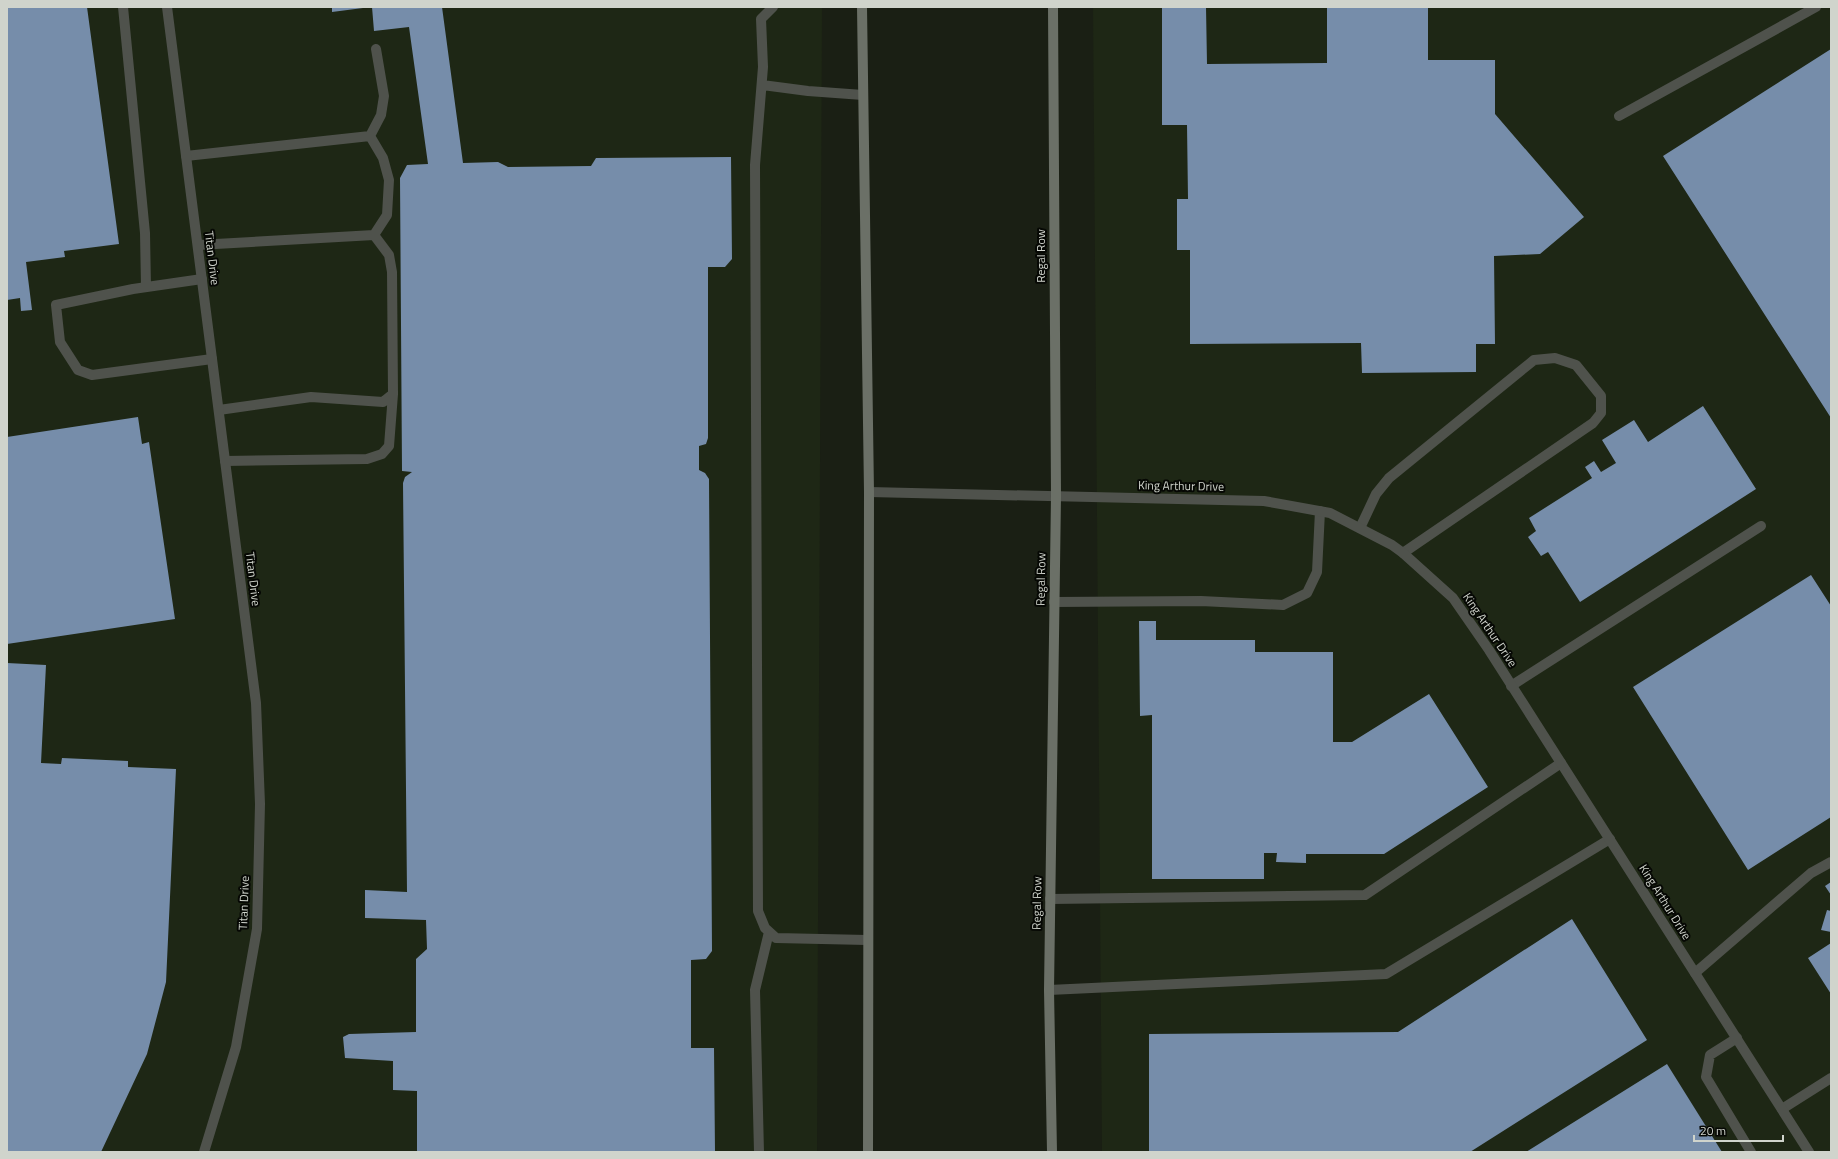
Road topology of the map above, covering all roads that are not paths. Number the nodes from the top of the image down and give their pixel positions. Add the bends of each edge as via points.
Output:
1 (123, 7) edge
2 (167, 7) edge
3 (773, 7) edge
4 (862, 7) edge
5 (1053, 7) edge
6 (1816, 7) edge
7 (376, 49) dead end
8 (762, 85) junction
9 (864, 95) junction
10 (1619, 116) dead end
11 (370, 136) junction
12 (186, 156) junction
13 (374, 235) junction
14 (198, 245) junction
15 (202, 279) junction
16 (146, 287) junction
17 (212, 360) junction
18 (393, 394) junction
19 (218, 410) junction
20 (225, 462) junction
21 (869, 492) junction
22 (1056, 496) junction
23 (1320, 511) junction
24 (1762, 526) dead end
25 (1360, 528) junction
26 (1403, 553) junction
27 (1054, 602) junction
28 (1512, 686) junction
29 (1561, 763) junction
30 (1610, 839) junction
31 (1831, 862) edge
32 (1050, 899) junction
33 (769, 932) junction
34 (867, 940) junction
35 (1695, 973) junction
36 (1049, 990) junction
37 (1737, 1038) junction
38 (1831, 1078) edge
39 (1782, 1109) junction
40 (204, 1152) edge
41 (759, 1152) edge
42 (868, 1152) edge
43 (1052, 1152) edge
44 (1751, 1152) edge
45 (1809, 1152) edge

1 - 16 street via 145,233
2 - 12 street, Titan Drive
3 - 8 street via 761,19
4 - 9 main road
5 - 22 main road, Regal Row
6 - 10 street
7 - 11 street via 384,96 381,115
8 - 9 street
8 - 33 street via 755,165 758,911
9 - 21 main road
11 - 12 street
11 - 13 street via 383,158 389,180 387,215
12 - 14 street, Titan Drive
13 - 14 street
13 - 18 street via 389,255 392,272
14 - 15 street, Titan Drive
15 - 16 street
15 - 17 street, Titan Drive
16 - 17 street via 56,305 60,342 78,370 92,375
17 - 19 street, Titan Drive
18 - 19 street via 383,402 311,397
18 - 20 street via 389,446 382,454 367,459
19 - 20 street, Titan Drive
20 - 40 street, Titan Drive via 256,703 260,804 257,929 236,1047
21 - 22 street, King Arthur Drive
21 - 34 main road
22 - 23 street, King Arthur Drive via 1264,501
22 - 27 main road, Regal Row
23 - 25 street, King Arthur Drive via 1330,513
23 - 27 street via 1317,572 1306,593 1283,605 1201,600
24 - 28 street
25 - 26 street, King Arthur Drive
25 - 26 street via 1376,494 1389,478 1534,360 1555,358 1576,365 1601,396 1601,413 1593,423
26 - 28 street, King Arthur Drive via 1453,598
27 - 32 main road, Regal Row
28 - 29 street, King Arthur Drive
29 - 30 street, King Arthur Drive
29 - 32 street via 1365,895
30 - 35 street, King Arthur Drive
30 - 36 street via 1386,974
31 - 35 street via 1811,873
32 - 36 main road, Regal Row
33 - 34 street via 776,938
33 - 41 street via 755,990
34 - 42 main road
35 - 37 street, King Arthur Drive
36 - 43 main road, Regal Row
37 - 39 street, King Arthur Drive
37 - 44 street via 1710,1055 1706,1077
38 - 39 street
39 - 45 street, King Arthur Drive

